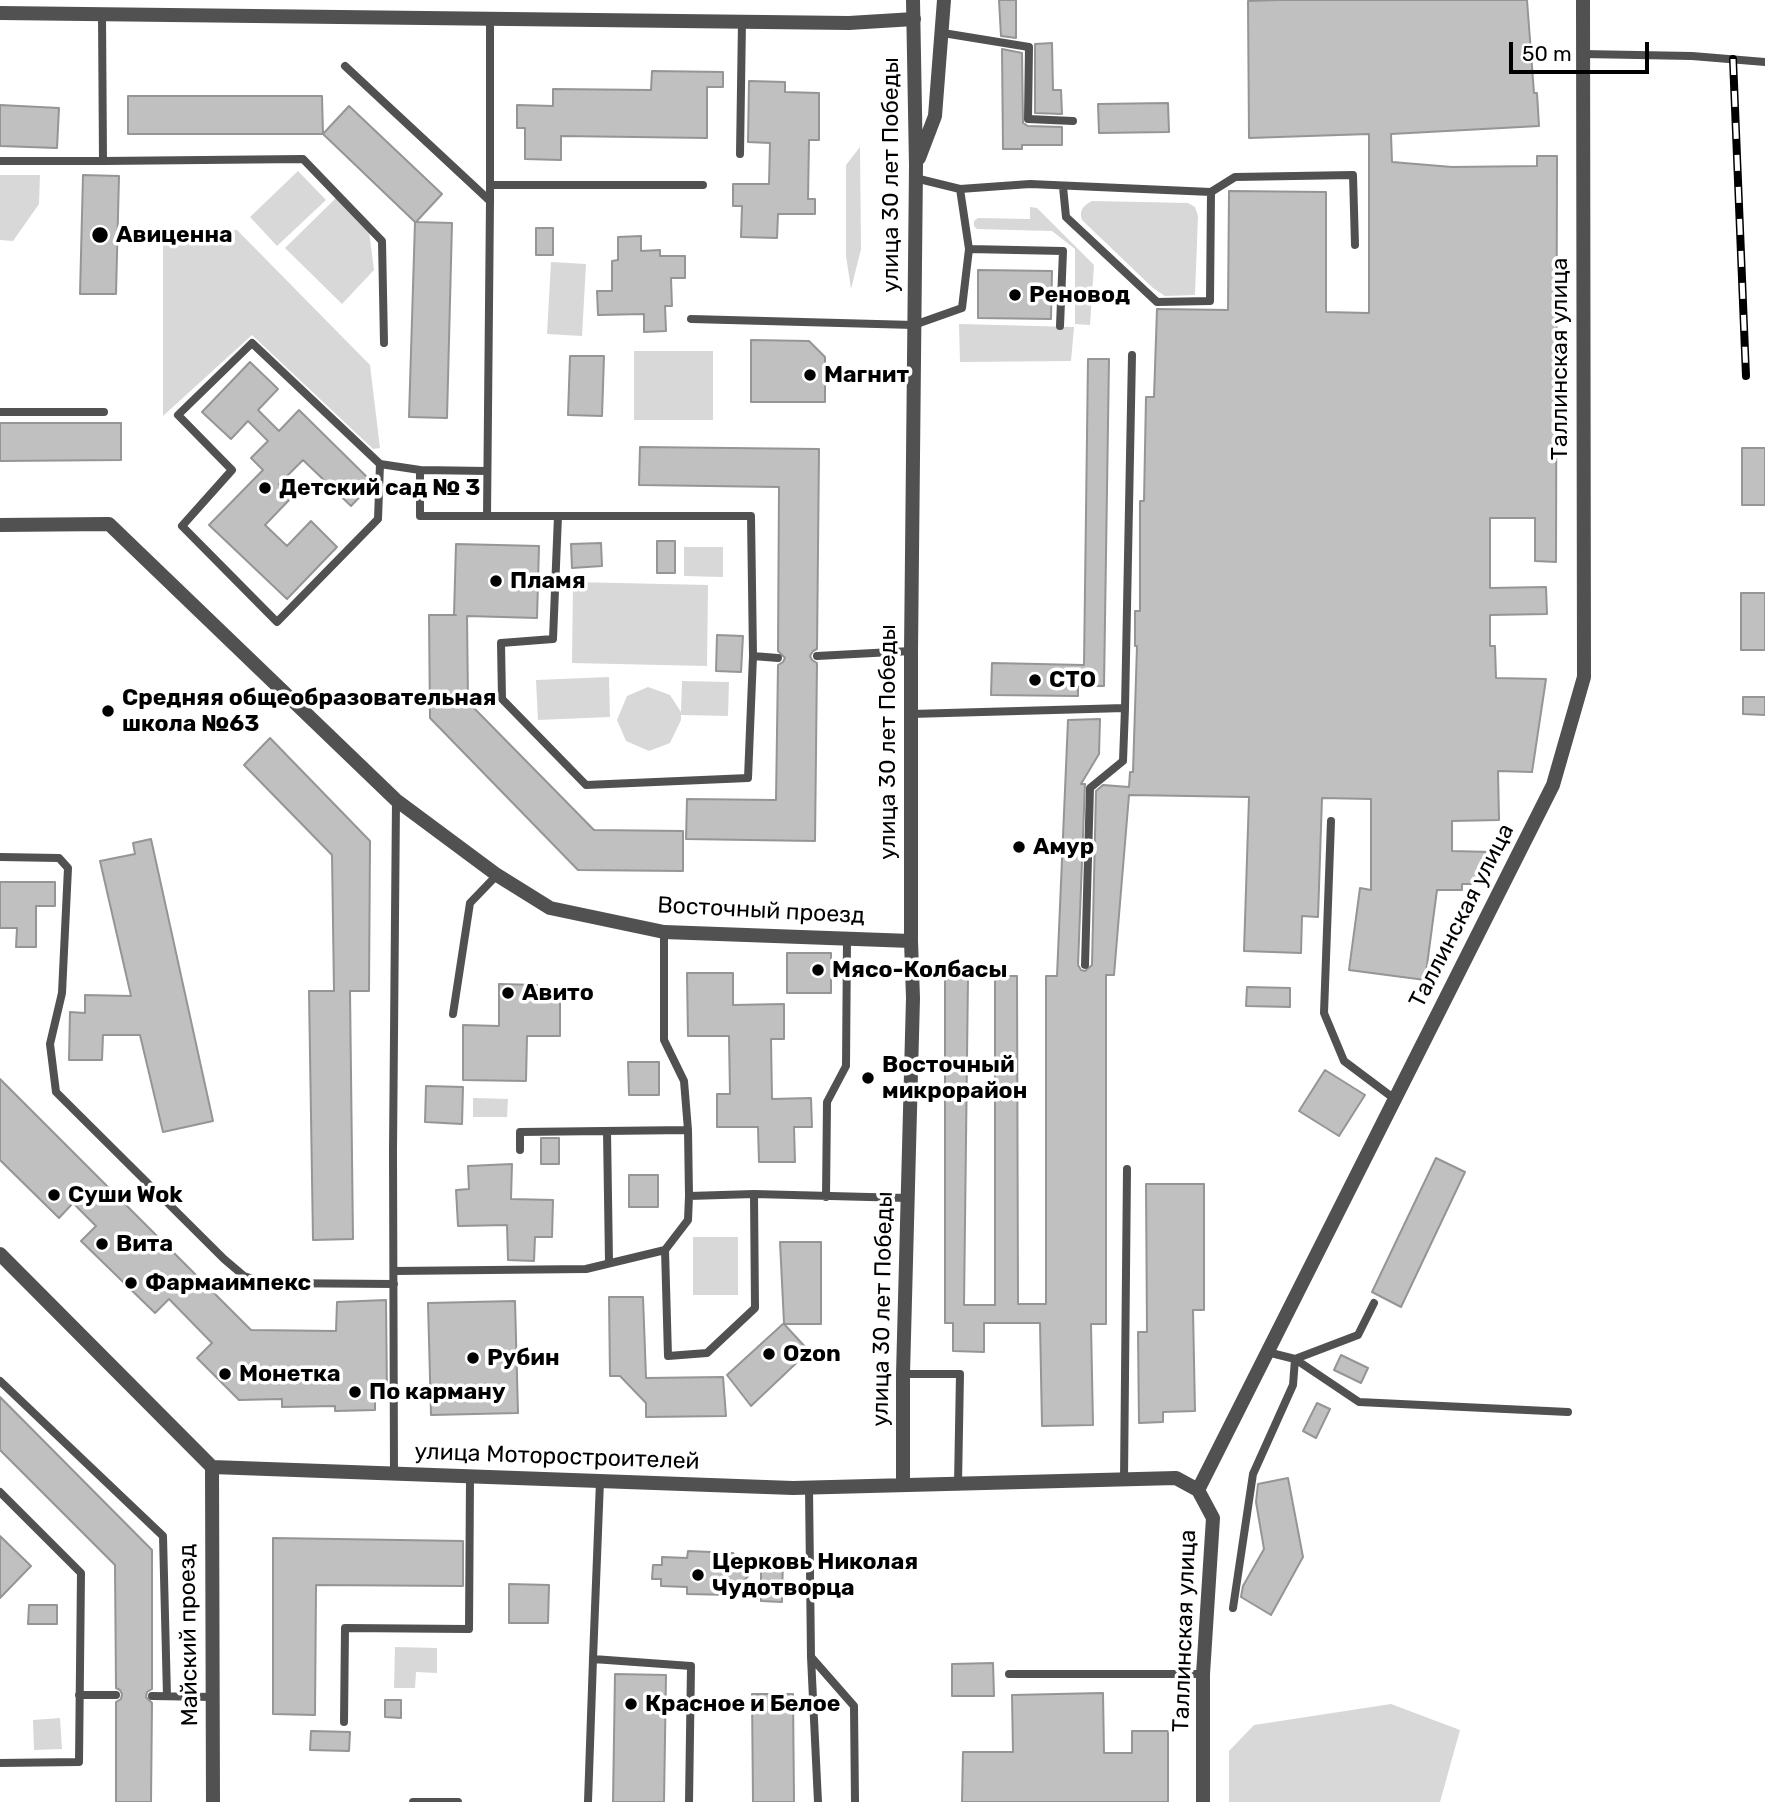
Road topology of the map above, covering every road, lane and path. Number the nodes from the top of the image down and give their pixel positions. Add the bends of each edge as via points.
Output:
1 (944, 0) edge
2 (1583, 0) edge
3 (912, 1) edge
4 (0, 13) edge
5 (102, 13) junction
6 (491, 18) junction
7 (914, 19) junction
8 (742, 21) junction
9 (943, 33) junction
10 (1583, 54) junction
11 (1765, 62) edge
12 (345, 66) dead end
13 (1073, 121) dead end
14 (740, 154) dead end
15 (0, 161) edge
16 (103, 162) junction
17 (916, 172) junction
18 (490, 185) junction
19 (704, 185) dead end
20 (1063, 187) junction
21 (960, 189) junction
22 (1211, 192) junction
23 (490, 201) junction
24 (1354, 245) dead end
25 (969, 249) junction
26 (691, 319) dead end
27 (914, 325) junction
28 (1060, 326) dead end
29 (384, 343) dead end
30 (1132, 355) dead end
31 (104, 411) dead end
32 (0, 412) edge
33 (380, 464) junction
34 (420, 470) junction
35 (487, 471) junction
36 (487, 516) junction
37 (558, 516) junction
38 (0, 525) edge
39 (911, 651) junction
40 (752, 656) junction
41 (817, 656) dead end
42 (778, 658) dead end
43 (1125, 708) junction
44 (911, 714) junction
45 (396, 800) junction
46 (1331, 821) dead end
47 (0, 857) edge
48 (497, 875) junction
49 (664, 932) junction
50 (847, 939) junction
51 (911, 940) junction
52 (1085, 965) dead end
53 (453, 1014) dead end
54 (1396, 1100) junction
55 (607, 1130) junction
56 (688, 1130) junction
57 (520, 1150) dead end
58 (1127, 1170) dead end
59 (754, 1194) junction
60 (689, 1196) junction
61 (826, 1197) junction
62 (907, 1198) junction
63 (666, 1250) junction
64 (0, 1254) edge
65 (609, 1262) junction
66 (394, 1271) junction
67 (394, 1284) junction
68 (1374, 1303) dead end
69 (1267, 1352) junction
70 (1295, 1359) junction
71 (903, 1374) junction
72 (0, 1381) edge
73 (1568, 1412) dead end
74 (212, 1467) junction
75 (394, 1474) junction
76 (470, 1478) junction
77 (1124, 1480) junction
78 (600, 1481) junction
79 (958, 1484) junction
80 (902, 1485) junction
81 (809, 1488) junction
82 (1198, 1490) junction
83 (0, 1492) edge
84 (1233, 1608) dead end
85 (811, 1657) junction
86 (593, 1659) junction
87 (1009, 1674) dead end
88 (1203, 1674) junction
89 (79, 1695) junction
90 (116, 1695) dead end
91 (152, 1696) dead end
92 (167, 1696) junction
93 (213, 1696) junction
94 (344, 1722) dead end
95 (0, 1763) edge
96 (214, 1802) edge
97 (413, 1802) edge
98 (458, 1802) edge
99 (588, 1802) edge
100 (689, 1802) edge
101 (818, 1802) edge
102 (855, 1802) edge
103 (1203, 1802) edge

1 - 9 street
2 - 10 street, Таллинская улица
3 - 7 street, улица 30 лет Победы
4 - 5 street
5 - 6 street
5 - 16 lane
6 - 8 street
6 - 18 lane
7 - 8 street
7 - 17 street, улица 30 лет Победы
8 - 14 lane
9 - 13 lane via 1029,47 1028,120
9 - 17 street via 935,116
10 - 11 lane
10 - 54 street, Таллинская улица via 1584,677 1553,785
12 - 23 lane
15 - 16 lane
16 - 29 lane via 303,159 382,241
17 - 21 lane
17 - 27 street, улица 30 лет Победы
18 - 19 lane
18 - 23 lane
20 - 21 lane via 1030,184
20 - 22 lane
20 - 22 lane via 1066,217 1157,302 1210,301
21 - 25 lane
22 - 24 lane via 1235,177 1353,175
23 - 35 lane
25 - 27 lane via 962,308
25 - 28 lane via 1063,251
26 - 27 lane
27 - 39 street, улица 30 лет Победы
30 - 43 lane
31 - 32 lane
33 - 33 lane via 252,343 178,415 232,470 182,526 277,622 378,519
33 - 34 lane
34 - 35 lane
34 - 36 lane via 420,516
35 - 36 lane
36 - 37 lane
37 - 40 lane via 751,516
37 - 40 lane via 553,639 501,643 502,699 586,785 748,778
38 - 45 street, Восточный проезд via 109,524
39 - 41 lane
39 - 44 street, улица 30 лет Победы
40 - 42 lane
43 - 44 lane
43 - 52 lane via 1123,761 1090,788
44 - 51 street, улица 30 лет Победы
45 - 48 street, Восточный проезд
45 - 66 lane
46 - 54 lane via 1324,1013 1344,1061
47 - 67 lane via 59,858 68,867 62,993 50,1044 56,1092 244,1276 265,1283
48 - 49 street, Восточный проезд via 550,908
48 - 53 lane via 470,903
49 - 50 street, Восточный проезд
49 - 56 lane via 664,1040 684,1081
50 - 51 street, Восточный проезд
50 - 61 lane via 846,1066 827,1102
51 - 62 street, улица 30 лет Победы
54 - 69 street, Таллинская улица
55 - 56 lane
55 - 57 lane via 520,1132
55 - 65 lane
56 - 60 lane
58 - 77 lane
59 - 60 lane
59 - 61 lane
59 - 63 lane via 755,1308 707,1353 668,1356
60 - 63 lane via 688,1220
61 - 62 lane
62 - 71 street, улица 30 лет Победы
63 - 65 lane
64 - 74 street
65 - 66 lane via 586,1269
66 - 67 lane
67 - 75 lane
68 - 70 lane via 1358,1335
69 - 70 lane
69 - 82 street, Таллинская улица
70 - 73 lane via 1359,1402
70 - 84 lane via 1293,1385 1253,1474
71 - 79 lane via 960,1374
71 - 80 street, улица 30 лет Победы
72 - 92 lane via 163,1536
74 - 75 street, улица Моторостроителей
74 - 93 street, Майский проезд
75 - 76 street, улица Моторостроителей
76 - 78 street, улица Моторостроителей
76 - 94 lane via 469,1629 345,1628
77 - 79 street, улица Моторостроителей
77 - 82 street, улица Моторостроителей via 1176,1478
78 - 81 street, улица Моторостроителей
78 - 86 lane
79 - 80 street, улица Моторостроителей
80 - 81 street, улица Моторостроителей
81 - 85 lane
82 - 88 street, Таллинская улица via 1213,1518
83 - 89 lane via 81,1573
85 - 101 lane
85 - 102 lane via 854,1706
86 - 99 lane
86 - 100 lane via 691,1666
87 - 88 lane
88 - 103 street, Таллинская улица
89 - 90 lane
89 - 95 lane via 79,1762
91 - 92 lane
92 - 93 lane
93 - 96 street, Майский проезд
97 - 98 lane

